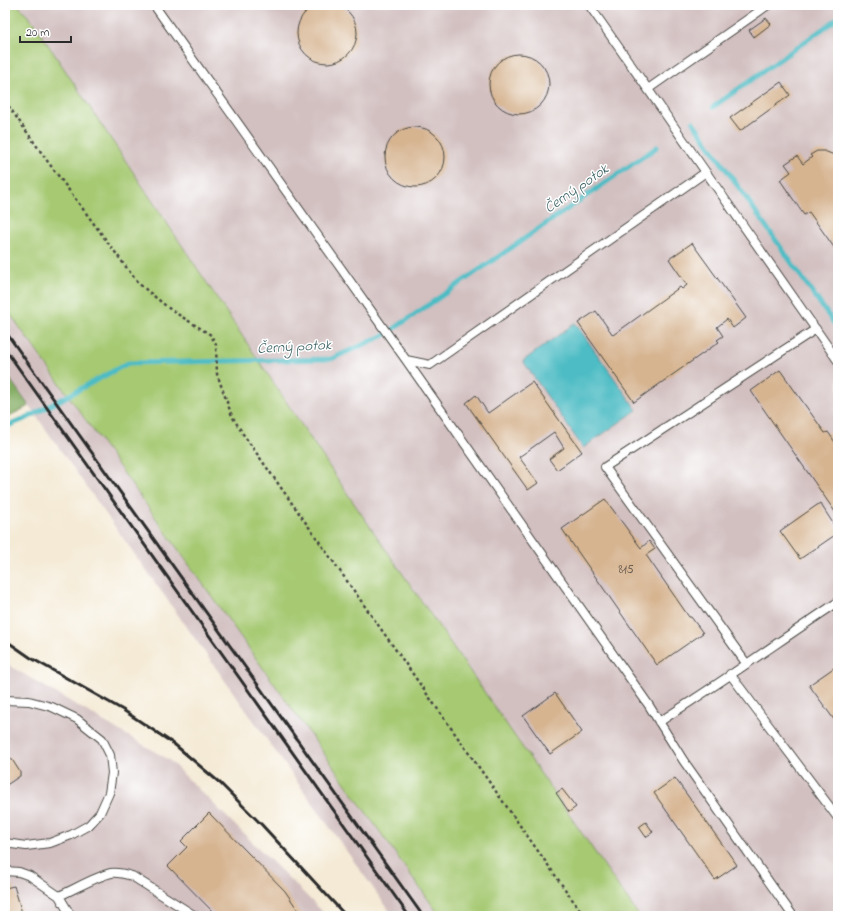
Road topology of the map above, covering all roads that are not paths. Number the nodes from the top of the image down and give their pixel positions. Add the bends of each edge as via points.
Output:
1 (154, 5) edge
2 (589, 5) edge
3 (768, 5) edge
4 (648, 89) junction
5 (706, 172) junction
6 (816, 329) junction
7 (406, 360) junction
8 (838, 361) edge
9 (838, 602) edge
10 (746, 663) junction
11 (730, 674) junction
12 (5, 700) edge
13 (659, 722) junction
14 (838, 818) edge
15 (5, 843) edge
16 (5, 871) edge
17 (59, 896) junction
18 (71, 916) edge
19 (195, 916) edge
20 (793, 916) edge

1 - 7 lane
2 - 4 lane
3 - 4 lane
4 - 5 lane
5 - 6 lane
5 - 7 lane via 430,365
6 - 8 lane
6 - 10 lane via 606,467
7 - 13 lane
9 - 10 lane
10 - 11 lane
11 - 13 lane via 676,713
11 - 14 lane
12 - 15 lane via 34,702 78,718 102,739 110,755 112,774 109,793 100,813 88,825 50,843 26,846
13 - 20 lane
16 - 17 lane via 30,876
17 - 18 lane
17 - 19 lane via 103,876 120,873 132,876

